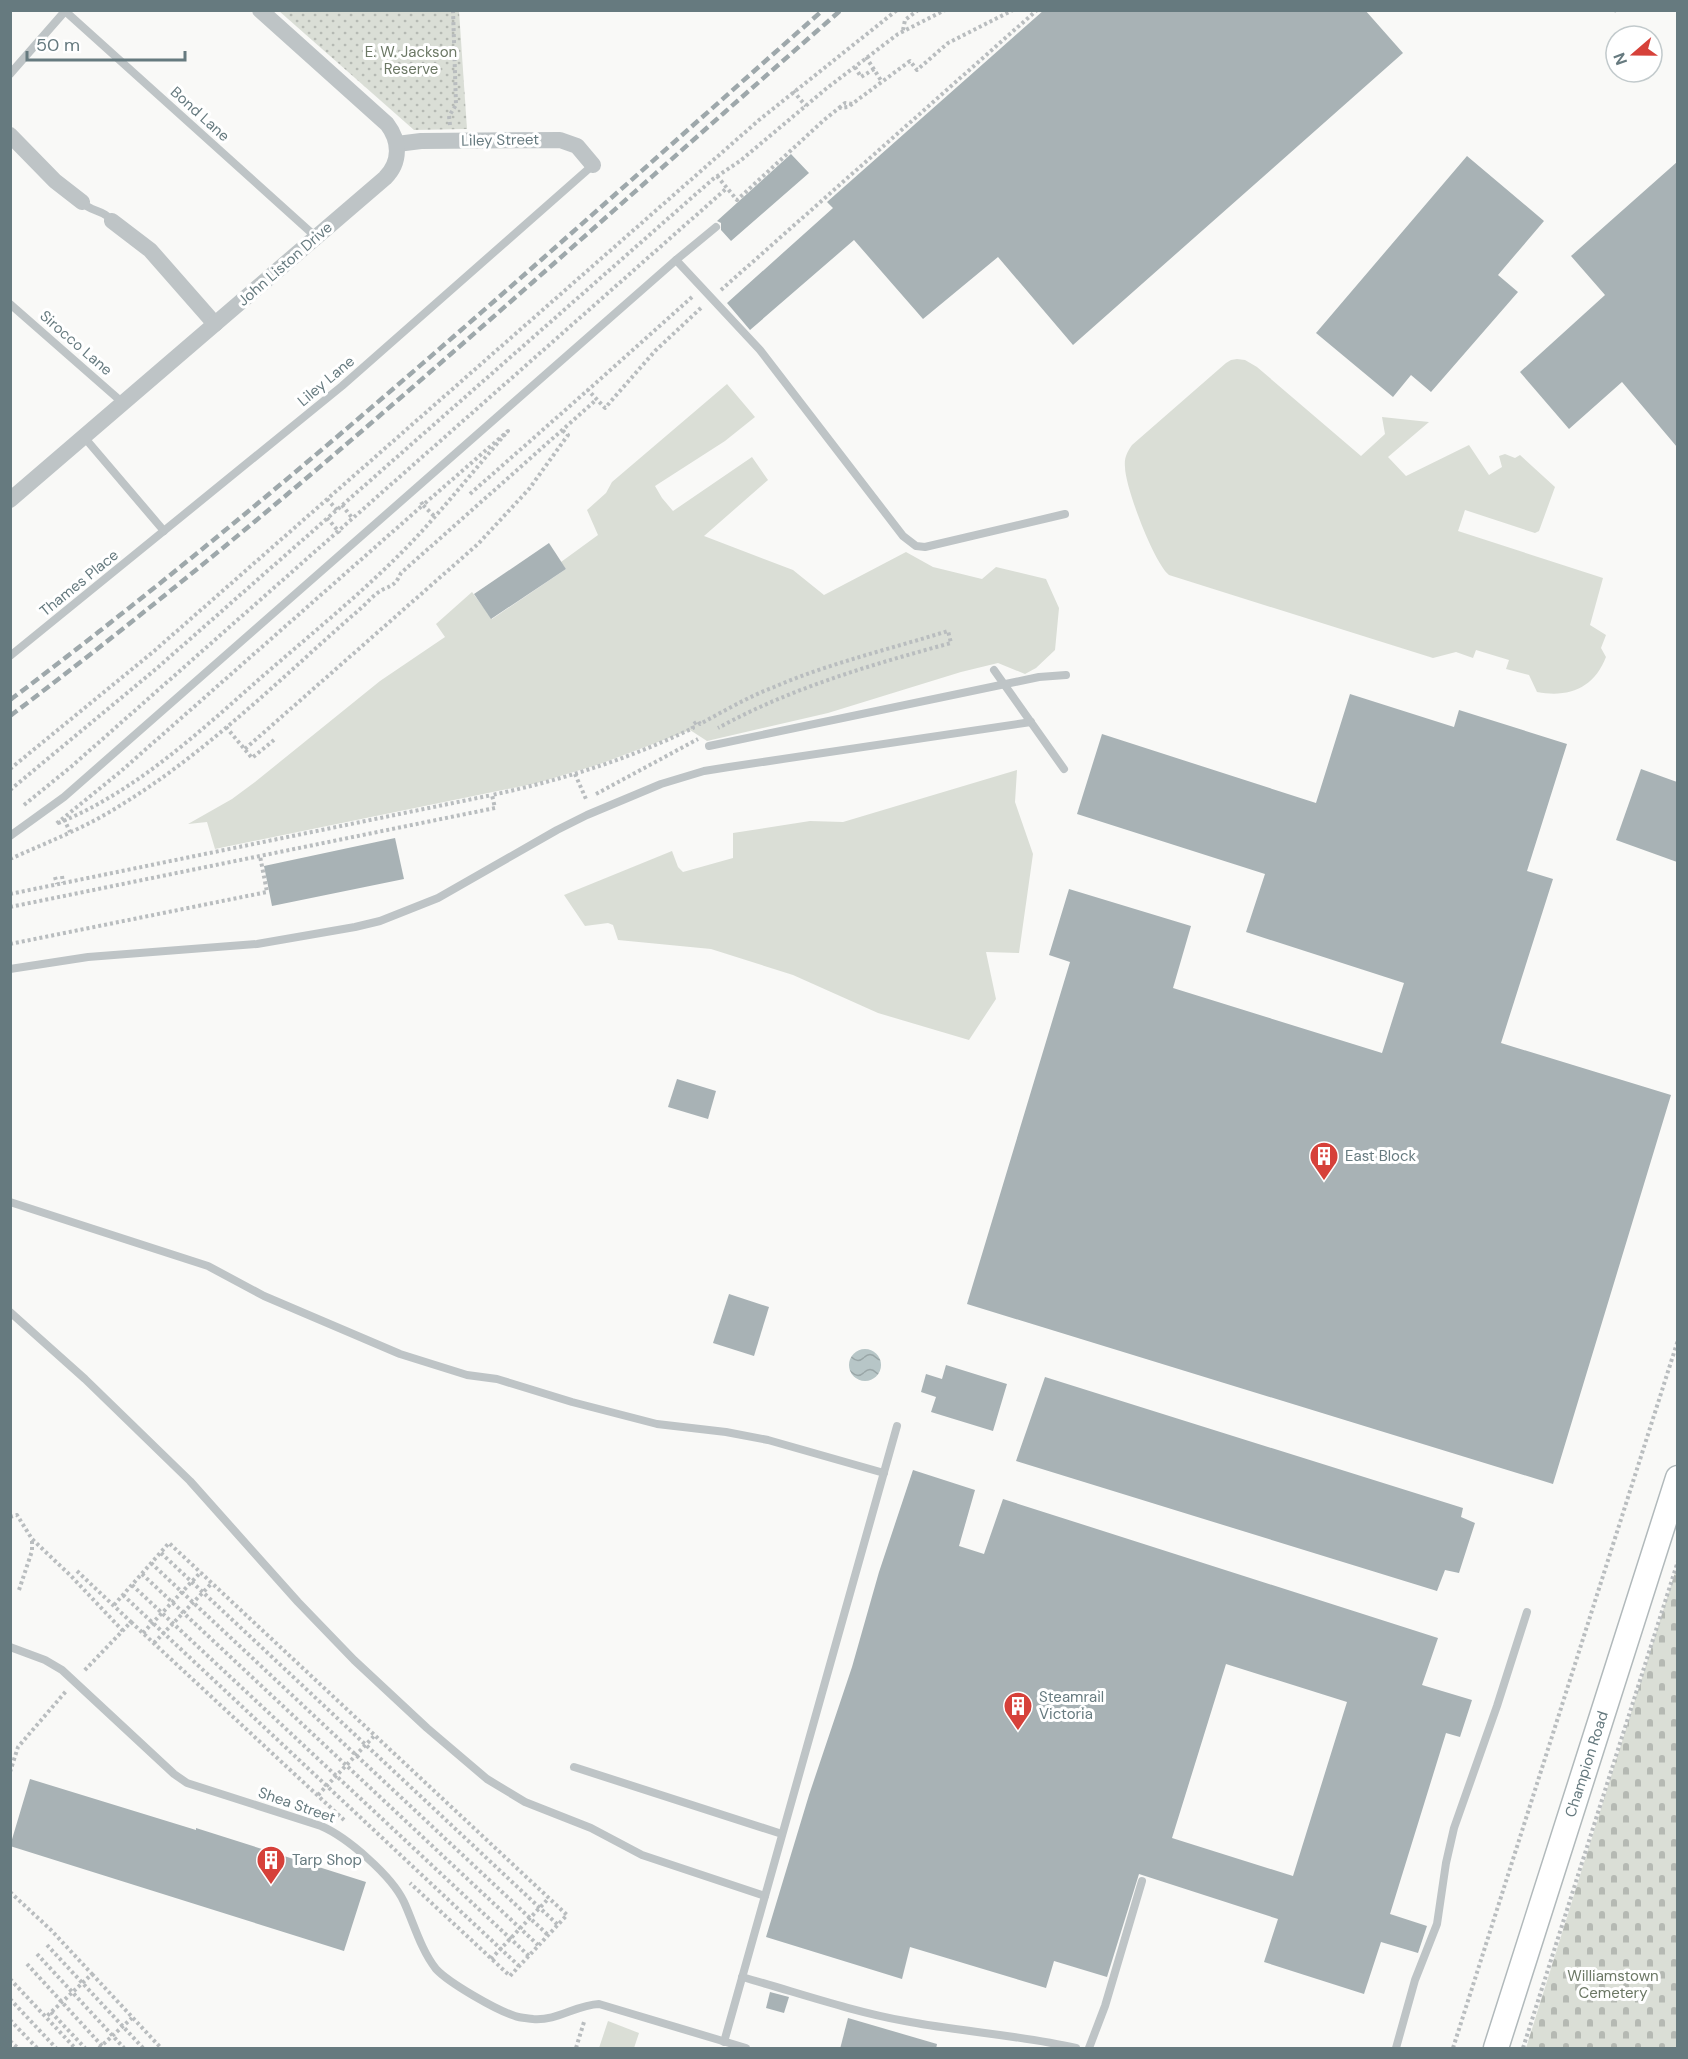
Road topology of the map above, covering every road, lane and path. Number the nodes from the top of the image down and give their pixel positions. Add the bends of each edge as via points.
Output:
1 (260, 10) edge
2 (453, 10) edge
3 (897, 10) edge
4 (918, 10) edge
5 (945, 10) edge
6 (1013, 10) edge
7 (1038, 10) edge
8 (66, 11) edge
9 (903, 30) junction
10 (866, 57) junction
11 (855, 67) junction
12 (874, 69) junction
13 (10, 74) edge
14 (882, 82) junction
15 (794, 91) junction
16 (806, 106) junction
17 (10, 135) edge
18 (451, 141) junction
19 (397, 144) junction
20 (593, 165) joint
21 (717, 176) junction
22 (727, 188) junction
23 (82, 202) joint
24 (112, 221) joint
25 (717, 226) dead end
26 (316, 237) junction
27 (676, 260) junction
28 (702, 289) junction
29 (711, 299) junction
30 (10, 304) edge
31 (215, 324) junction
32 (588, 390) junction
33 (596, 400) junction
34 (123, 403) junction
35 (562, 430) junction
36 (84, 437) junction
37 (13, 492) edge
38 (470, 494) dead end
39 (327, 499) junction
40 (342, 505) junction
41 (423, 505) junction
42 (337, 510) junction
43 (1065, 514) dead end
44 (434, 516) junction
45 (327, 518) junction
46 (353, 519) junction
47 (164, 531) junction
48 (339, 532) junction
49 (351, 546) junction
50 (10, 656) edge
51 (994, 670) dead end
52 (1066, 675) dead end
53 (1004, 684) junction
54 (1031, 722) junction
55 (226, 727) junction
56 (713, 730) dead end
57 (706, 734) dead end
58 (274, 740) dead end
59 (709, 746) dead end
60 (245, 750) junction
61 (10, 769) edge
62 (1064, 769) dead end
63 (575, 774) junction
64 (10, 790) edge
65 (492, 795) junction
66 (586, 799) junction
67 (576, 804) dead end
68 (17, 810) dead end
69 (10, 836) edge
70 (260, 856) junction
71 (10, 859) edge
72 (62, 876) dead end
73 (55, 877) dead end
74 (63, 883) junction
75 (57, 884) junction
76 (10, 894) edge
77 (10, 907) edge
78 (10, 944) edge
79 (10, 969) edge
80 (10, 1202) edge
81 (10, 1312) edge
82 (1677, 1340) edge
83 (897, 1426) dead end
84 (884, 1473) junction
85 (1677, 1478) edge
86 (10, 1517) edge
87 (32, 1539) junction
88 (161, 1553) junction
89 (1677, 1561) edge
90 (151, 1563) junction
91 (77, 1571) dead end
92 (201, 1572) junction
93 (142, 1574) junction
94 (191, 1582) junction
95 (212, 1583) junction
96 (132, 1585) junction
97 (19, 1590) dead end
98 (182, 1592) junction
99 (203, 1592) junction
100 (123, 1595) junction
101 (172, 1602) junction
102 (193, 1603) junction
103 (114, 1605) junction
104 (1527, 1612) dead end
105 (162, 1613) junction
106 (183, 1613) junction
107 (131, 1622) junction
108 (153, 1623) junction
109 (173, 1623) junction
110 (123, 1631) junction
111 (144, 1633) junction
112 (163, 1633) junction
113 (154, 1643) junction
114 (10, 1647) edge
115 (74, 1682) junction
116 (375, 1735) junction
117 (365, 1745) junction
118 (356, 1755) junction
119 (346, 1765) junction
120 (574, 1767) dead end
121 (10, 1772) edge
122 (337, 1776) junction
123 (327, 1786) junction
124 (318, 1795) junction
125 (352, 1828) dead end
126 (782, 1834) junction
127 (405, 1877) dead end
128 (1142, 1881) dead end
129 (10, 1892) edge
130 (765, 1896) junction
131 (549, 1898) junction
132 (540, 1908) junction
133 (530, 1918) junction
134 (558, 1925) junction
135 (520, 1928) junction
136 (548, 1935) junction
137 (510, 1939) junction
138 (47, 1945) dead end
139 (538, 1945) junction
140 (501, 1949) junction
141 (37, 1954) dead end
142 (529, 1956) junction
143 (491, 1959) junction
144 (27, 1964) dead end
145 (519, 1966) junction
146 (92, 1974) junction
147 (742, 1977) junction
148 (10, 1979) edge
149 (82, 1983) junction
150 (72, 1993) junction
151 (10, 1999) edge
152 (62, 2002) junction
153 (599, 2004) junction
154 (51, 2012) junction
155 (46, 2017) junction
156 (132, 2018) junction
157 (10, 2020) edge
158 (123, 2027) junction
159 (112, 2036) junction
160 (10, 2041) edge
161 (724, 2042) junction
162 (101, 2048) edge
163 (18, 2049) edge
164 (37, 2049) edge
165 (56, 2049) edge
166 (75, 2049) edge
167 (85, 2049) edge
168 (124, 2049) edge
169 (143, 2049) edge
170 (161, 2049) edge
171 (576, 2049) edge
172 (746, 2049) edge
173 (1076, 2049) edge
174 (1089, 2049) edge
175 (1396, 2049) edge
176 (1453, 2049) edge
177 (1496, 2049) edge
178 (1523, 2049) edge

1 - 19 street via 383,120
2 - 18 path via 456,105 449,116
3 - 15 path
4 - 9 path via 905,20
5 - 9 path
6 - 14 path via 948,43 916,70 910,61
7 - 29 path
8 - 13 lane
8 - 26 lane, Bond Lane
9 - 10 path
10 - 11 path
10 - 12 path
11 - 12 path via 861,77
11 - 16 path
12 - 14 path
14 - 22 path via 853,104 839,108 737,200
15 - 16 path
15 - 39 path
16 - 21 path
17 - 23 street via 55,181
18 - 19 street, Liley Street
18 - 20 street, Liley Street via 560,140 577,146
19 - 26 street, John Liston Drive via 395,162 388,175
20 - 47 lane, Liley Lane via 342,386
21 - 22 path
21 - 40 path
22 - 46 path
23 - 24 lane
24 - 31 street via 150,250
25 - 27 lane
26 - 31 street, John Liston Drive
27 - 28 lane
27 - 49 lane
28 - 29 lane
28 - 32 path
29 - 33 path via 655,351 605,408
29 - 43 lane via 760,350 912,544 925,547
30 - 34 lane, Sirocco Lane
31 - 34 street, John Liston Drive
32 - 33 path
32 - 38 path
33 - 35 path
34 - 36 street, John Liston Drive
35 - 55 path via 401,573 389,589 383,589
35 - 60 path via 570,436 529,489 478,543
36 - 37 street, John Liston Drive
36 - 47 lane
39 - 42 path
39 - 61 path via 145,659
40 - 42 path
40 - 46 path
41 - 44 path
41 - 44 path via 508,431
41 - 44 path via 56,824 110,796 194,736 384,570
42 - 45 path
45 - 48 path
45 - 64 path via 122,698
46 - 48 path
47 - 50 lane, Thames Place
48 - 49 path
48 - 68 path
49 - 69 lane via 64,797
51 - 53 lane
52 - 53 lane
53 - 54 lane
53 - 59 lane
54 - 62 lane
54 - 79 lane via 684,777 556,830 438,898 355,927 257,944 88,957
55 - 60 path
55 - 71 path via 121,805
56 - 63 path via 802,688 951,644 948,631 794,679 700,724 698,721 693,728 668,740
57 - 66 path
58 - 60 path via 252,758
63 - 65 path
63 - 66 path
65 - 70 path via 495,808
65 - 74 path
66 - 67 path
70 - 77 path
70 - 78 path via 267,892
72 - 74 path
73 - 75 path
74 - 75 path
75 - 76 path
80 - 84 lane via 208,1266 264,1296 400,1354 467,1375 497,1379 657,1424 768,1440
81 - 130 lane via 190,1481 354,1660 487,1779 525,1802 591,1828 642,1855
82 - 176 path
83 - 84 lane
84 - 126 lane
85 - 177 street, Champion Road
86 - 87 path via 17,1515
87 - 97 path
87 - 110 path
88 - 90 path
88 - 92 path via 170,1543
88 - 94 path
89 - 178 path
90 - 93 path
90 - 98 path
91 - 103 path
92 - 94 path
92 - 95 path
93 - 96 path
93 - 101 path
94 - 98 path
94 - 99 path
95 - 99 path
95 - 116 path
96 - 100 path
96 - 105 path
98 - 101 path
98 - 102 path
99 - 102 path
99 - 117 path
100 - 103 path
100 - 108 path
101 - 105 path
101 - 106 path
102 - 106 path
102 - 118 path
103 - 107 path
104 - 175 lane via 1454,1828 1437,1924 1415,1980
105 - 108 path
105 - 109 path
106 - 109 path
106 - 119 path
107 - 110 path
107 - 111 path
108 - 111 path
108 - 112 path
109 - 112 path
109 - 122 path
110 - 115 path
111 - 113 path
112 - 113 path
112 - 123 path
113 - 124 path
114 - 115 lane, Shea Street via 45,1660
115 - 121 path via 18,1747
115 - 153 lane, Shea Street via 187,1783 340,1835 396,1888 429,1958 455,1984 515,2016 548,2020
116 - 117 path
116 - 131 path
117 - 118 path
117 - 132 path
118 - 119 path
118 - 133 path
119 - 122 path
119 - 135 path
120 - 126 lane
122 - 123 path
122 - 137 path
123 - 124 path
123 - 140 path
124 - 125 path
126 - 130 lane
127 - 143 path
128 - 174 lane
129 - 146 path
130 - 147 lane
131 - 132 path
131 - 134 path via 567,1915
132 - 133 path
132 - 134 path
133 - 135 path
133 - 136 path
134 - 136 path
135 - 137 path
135 - 139 path
136 - 139 path
137 - 140 path
137 - 142 path
138 - 149 path
139 - 142 path
140 - 143 path
140 - 145 path
141 - 150 path
142 - 145 path
143 - 145 path via 510,1976
144 - 152 path
146 - 149 path
146 - 156 path
147 - 161 lane
147 - 173 lane via 872,2014
148 - 155 path
149 - 150 path
149 - 158 path
150 - 152 path
150 - 159 path
151 - 165 path
152 - 154 path
152 - 162 path
153 - 161 lane
153 - 171 path via 590,2010
154 - 155 path
154 - 167 path
155 - 166 path
156 - 158 path
156 - 170 path
157 - 164 path
158 - 159 path
158 - 169 path
159 - 162 path
159 - 168 path
160 - 163 path
161 - 172 lane

